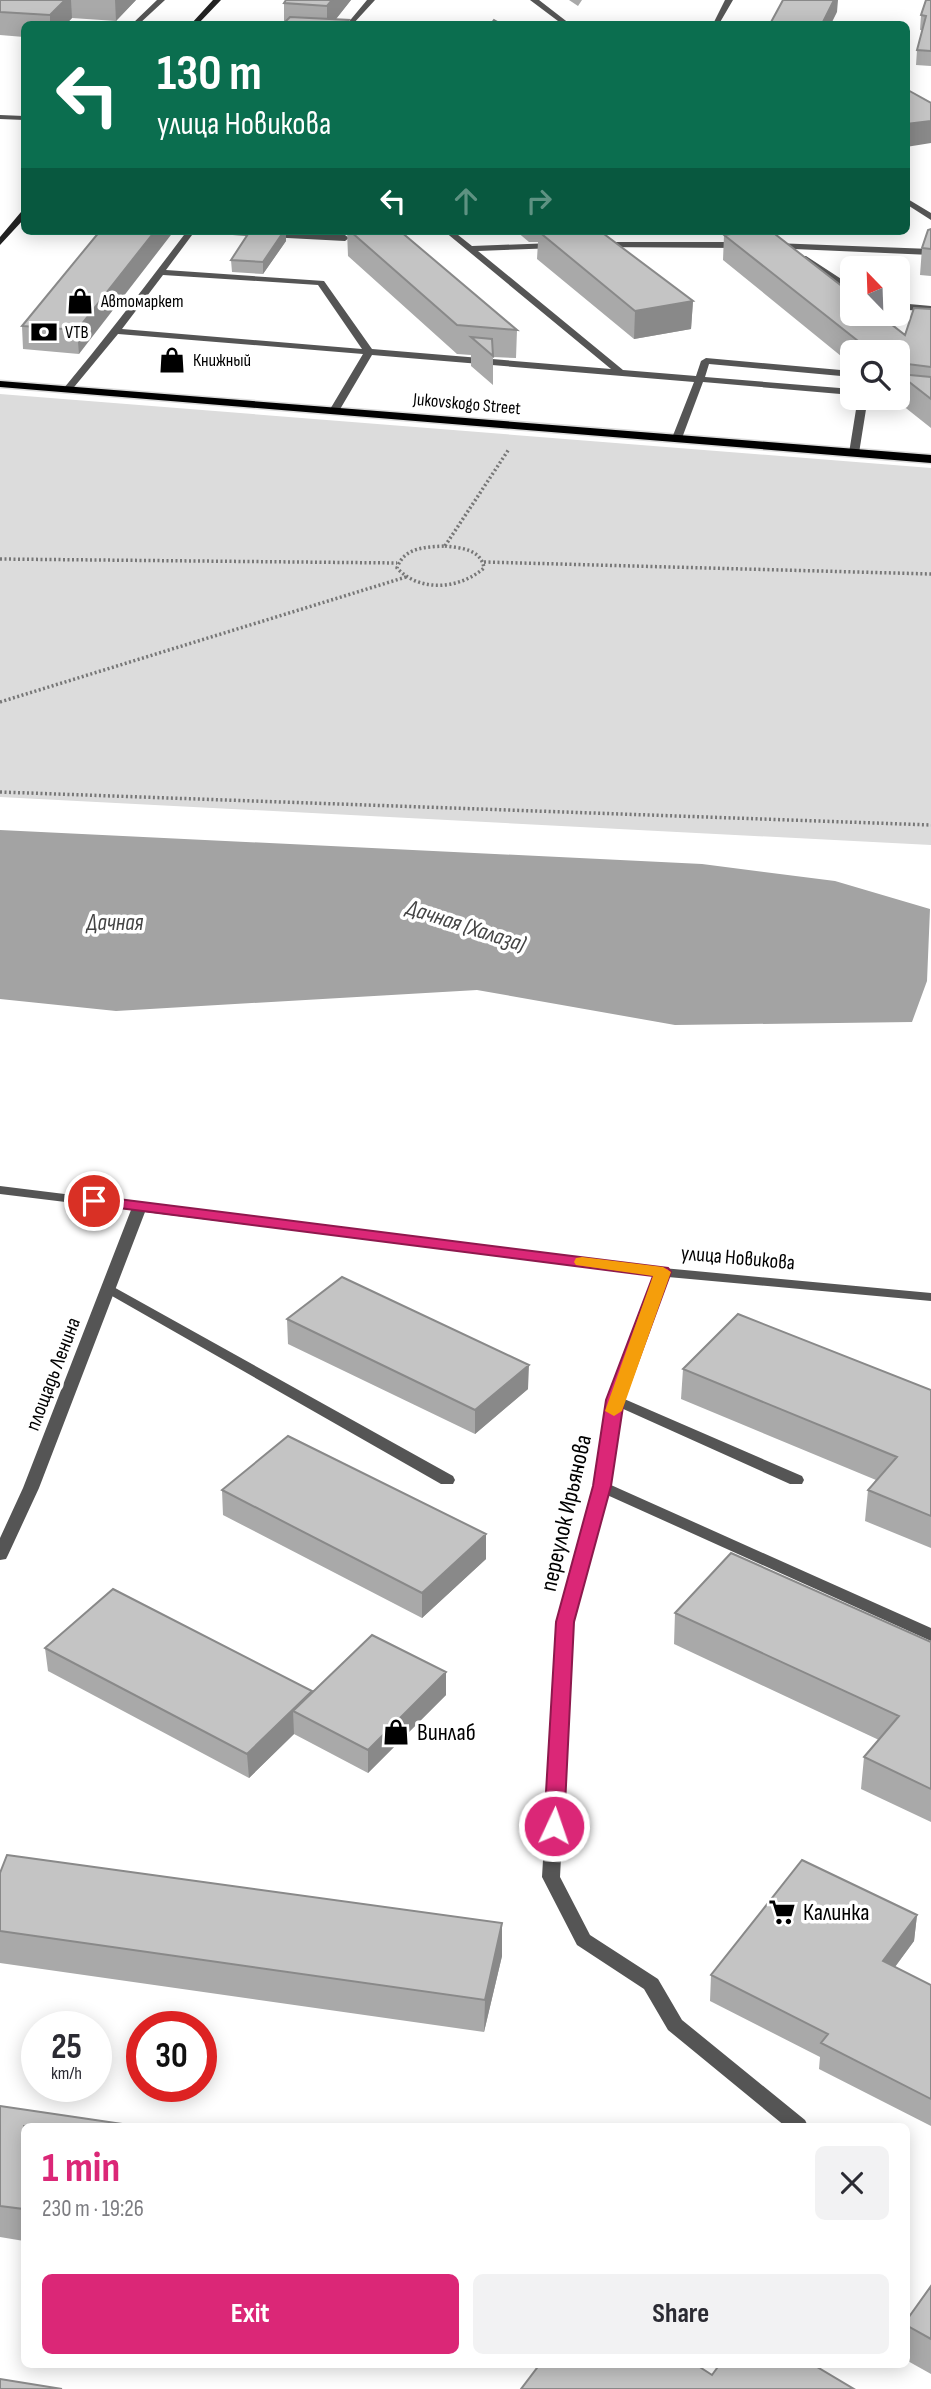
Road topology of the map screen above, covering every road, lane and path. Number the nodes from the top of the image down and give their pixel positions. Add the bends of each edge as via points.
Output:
1 (161, 0) edge
2 (217, 0) edge
3 (371, 0) edge
4 (534, 0) edge
5 (729, 0) edge
6 (138, 21) edge
7 (197, 21) edge
8 (353, 21) edge
9 (562, 21) edge
10 (718, 21) edge
11 (0, 117) edge
12 (21, 118) edge
13 (910, 203) edge
14 (931, 217) edge
15 (21, 218) edge
16 (188, 235) edge
17 (289, 235) edge
18 (453, 235) edge
19 (345, 238) dead end
20 (775, 239) edge
21 (0, 242) edge
22 (565, 246) edge
23 (592, 246) edge
24 (785, 246) junction
25 (468, 248) junction
26 (931, 253) edge
27 (158, 272) junction
28 (840, 282) edge
29 (910, 307) edge
30 (931, 309) edge
31 (116, 331) junction
32 (369, 352) junction
33 (840, 372) edge
34 (621, 373) junction
35 (700, 379) junction
36 (0, 384) edge
37 (67, 390) junction
38 (840, 391) edge
39 (861, 410) edge
40 (334, 411) junction
41 (518, 425) junction
42 (677, 439) junction
43 (854, 453) junction
44 (931, 459) edge
45 (445, 547) junction
46 (0, 559) edge
47 (484, 562) junction
48 (397, 563) junction
49 (931, 574) edge
50 (406, 577) junction
51 (0, 702) edge
52 (0, 792) edge
53 (931, 825) edge
54 (0, 1191) edge
55 (140, 1206) junction
56 (663, 1272) junction
57 (110, 1289) junction
58 (931, 1297) edge
59 (615, 1400) junction
60 (447, 1480) dead end
61 (796, 1480) dead end
62 (602, 1486) junction
63 (0, 1556) edge
64 (931, 1635) edge
65 (795, 2123) edge

1 - 6 street
2 - 7 main road
3 - 8 street
4 - 9 street
5 - 10 street
11 - 12 street
13 - 14 street
15 - 21 main road
16 - 27 street
17 - 19 street
18 - 25 street
20 - 24 street
22 - 25 street
23 - 24 street
24 - 26 street
24 - 28 street
25 - 34 street
27 - 31 street
27 - 32 street via 321,284
29 - 30 street
31 - 32 street
31 - 37 street
32 - 34 street
32 - 40 street
33 - 35 street via 706,361
34 - 35 street
35 - 38 street
35 - 42 street
36 - 37 main road, Jukovskogo Street
37 - 40 main road, Jukovskogo Street
39 - 43 street
40 - 41 main road, Jukovskogo Street
41 - 42 main road, Jukovskogo Street
41 - 45 path via 514,442
42 - 43 main road, Jukovskogo Street
43 - 44 main road, Jukovskogo Street
45 - 47 path via 471,552
45 - 48 path via 409,552
46 - 48 path
47 - 49 path
47 - 50 path via 479,574 458,583
48 - 50 path
50 - 51 path
52 - 53 path
54 - 55 street, улица Новикова
55 - 56 street, улица Новикова
55 - 57 street, площадь Ленина
56 - 58 street, улица Новикова
56 - 59 street, переулок Ирьянова
57 - 60 street
57 - 63 street, площадь Ленина
59 - 61 street
59 - 62 street, переулок Ирьянова
62 - 64 street
62 - 65 street, переулок Ирьянова via 565,1622 551,1877 583,1940 650,1984 675,2025

